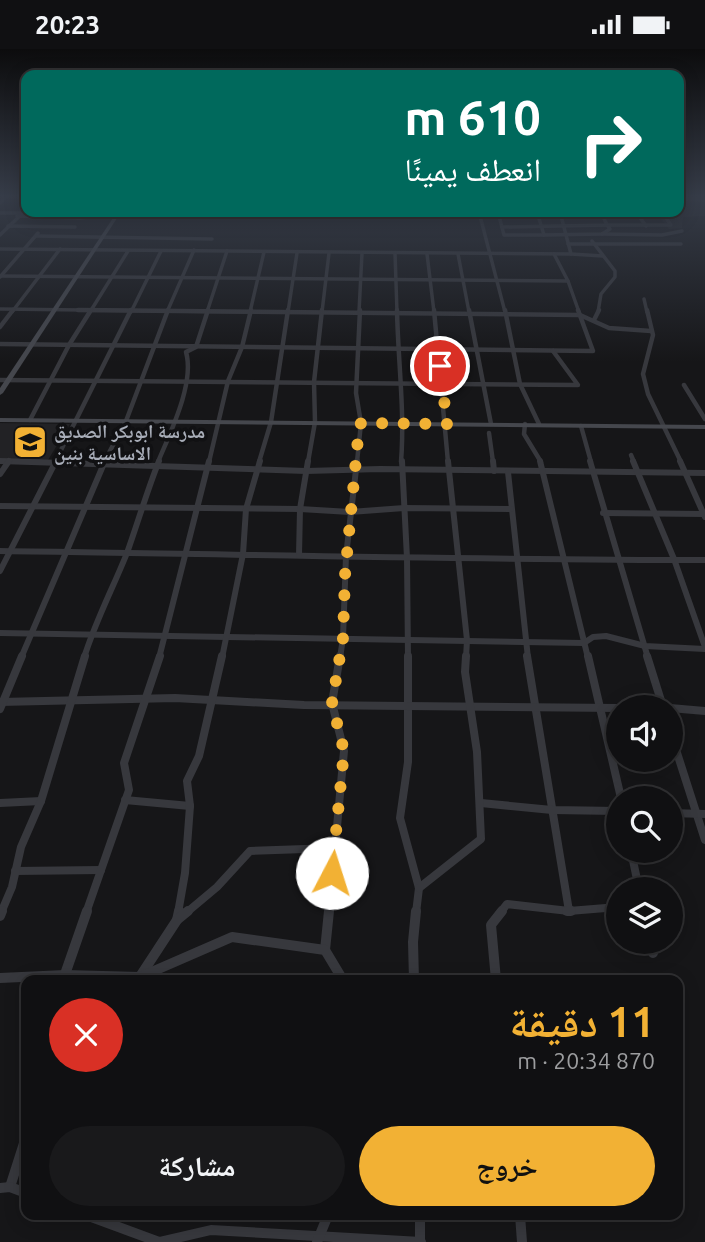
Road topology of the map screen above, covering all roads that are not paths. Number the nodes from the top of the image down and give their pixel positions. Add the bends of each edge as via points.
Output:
1 (96, 250) edge
2 (194, 250) edge
3 (23, 251) edge
4 (59, 251) edge
5 (118, 251) edge
6 (128, 251) junction
7 (161, 251) junction
8 (172, 251) edge
9 (216, 251) edge
10 (227, 251) junction
11 (490, 251) edge
12 (570, 251) edge
13 (599, 251) edge
14 (264, 252) junction
15 (297, 253) junction
16 (329, 253) junction
17 (362, 253) junction
18 (395, 253) junction
19 (427, 254) junction
20 (458, 254) junction
21 (491, 254) junction
22 (554, 254) junction
23 (571, 254) junction
24 (604, 256) junction
25 (0, 277) edge
26 (37, 277) junction
27 (74, 278) junction
28 (110, 278) junction
29 (146, 278) junction
30 (181, 278) junction
31 (219, 279) junction
32 (257, 279) junction
33 (293, 279) junction
34 (327, 279) junction
35 (362, 280) junction
36 (395, 280) junction
37 (430, 280) junction
38 (463, 280) junction
39 (499, 281) junction
40 (568, 281) junction
41 (645, 299) dead end
42 (0, 309) edge
43 (12, 309) junction
44 (52, 310) junction
45 (90, 310) junction
46 (130, 311) junction
47 (167, 311) junction
48 (208, 311) junction
49 (250, 311) junction
50 (288, 311) junction
51 (324, 311) junction
52 (360, 312) junction
53 (397, 313) junction
54 (434, 313) junction
55 (470, 314) junction
56 (506, 314) junction
57 (580, 315) junction
58 (594, 320) junction
59 (0, 327) edge
60 (651, 331) junction
61 (0, 344) edge
62 (31, 345) junction
63 (69, 345) junction
64 (112, 346) junction
65 (152, 346) junction
66 (196, 347) junction
67 (242, 347) junction
68 (281, 348) junction
69 (320, 348) junction
70 (359, 349) junction
71 (399, 349) junction
72 (438, 349) junction
73 (477, 350) junction
74 (514, 350) junction
75 (553, 351) junction
76 (95, 379) junction
77 (0, 380) edge
78 (8, 380) junction
79 (51, 380) junction
80 (140, 380) junction
81 (184, 380) junction
82 (228, 381) junction
83 (276, 381) junction
84 (314, 382) junction
85 (357, 382) junction
86 (398, 383) junction
87 (443, 383) junction
88 (481, 384) junction
89 (520, 384) junction
90 (684, 385) dead end
91 (0, 393) edge
92 (705, 419) edge
93 (0, 420) edge
94 (30, 420) junction
95 (77, 420) junction
96 (126, 421) junction
97 (175, 421) junction
98 (220, 421) junction
99 (271, 422) junction
100 (315, 422) junction
101 (361, 423) junction
102 (404, 424) junction
103 (447, 424) junction
104 (491, 424) junction
105 (524, 424) junction
106 (539, 424) junction
107 (581, 426) junction
108 (705, 427) edge
109 (666, 428) junction
110 (489, 433) dead end
111 (631, 455) dead end
112 (0, 461) edge
113 (9, 461) junction
114 (55, 462) junction
115 (103, 464) junction
116 (159, 465) junction
117 (207, 467) junction
118 (257, 468) junction
119 (401, 469) junction
120 (354, 470) junction
121 (449, 470) junction
122 (306, 471) junction
123 (495, 471) junction
124 (591, 471) junction
125 (508, 472) junction
126 (543, 472) junction
127 (638, 473) junction
128 (686, 473) junction
129 (705, 473) edge
130 (0, 474) edge
131 (0, 506) edge
132 (34, 506) junction
133 (84, 507) junction
134 (140, 508) junction
135 (198, 508) junction
136 (404, 508) junction
137 (246, 509) junction
138 (300, 509) junction
139 (453, 509) junction
140 (511, 509) junction
141 (350, 512) junction
142 (603, 513) junction
143 (655, 514) junction
144 (705, 515) edge
145 (0, 551) edge
146 (10, 551) junction
147 (68, 552) junction
148 (127, 552) junction
149 (185, 553) junction
150 (243, 554) junction
151 (299, 555) junction
152 (346, 556) junction
153 (407, 558) junction
154 (516, 559) junction
155 (674, 559) junction
156 (459, 560) junction
157 (565, 560) junction
158 (617, 560) junction
159 (705, 560) edge
160 (0, 571) edge
161 (0, 633) edge
162 (32, 634) junction
163 (91, 635) junction
164 (166, 636) junction
165 (225, 637) junction
166 (343, 638) junction
167 (407, 639) junction
168 (467, 640) junction
169 (524, 642) junction
170 (584, 643) junction
171 (645, 646) junction
172 (705, 648) edge
173 (659, 695) edge
174 (146, 699) junction
175 (213, 700) junction
176 (73, 701) junction
177 (332, 703) junction
178 (1, 705) edge
179 (409, 705) junction
180 (470, 707) junction
181 (535, 707) junction
182 (601, 709) junction
183 (606, 709) edge
184 (683, 709) edge
185 (705, 711) edge
186 (683, 766) edge
187 (618, 786) edge
188 (125, 800) junction
189 (41, 801) junction
190 (0, 803) edge
191 (481, 803) junction
192 (190, 806) junction
193 (552, 810) junction
194 (606, 811) edge
195 (683, 813) edge
196 (701, 814) edge
197 (705, 840) edge
198 (334, 848) junction
199 (101, 870) junction
200 (15, 871) junction
201 (419, 888) junction
202 (4, 896) edge
203 (606, 908) edge
204 (569, 911) junction
205 (0, 916) edge
206 (177, 920) junction
207 (325, 950) junction
208 (65, 975) edge
209 (141, 975) edge
210 (146, 975) edge
211 (340, 975) edge
212 (414, 975) edge
213 (496, 975) edge
214 (0, 978) edge
215 (21, 978) edge
216 (21, 1149) edge
217 (5, 1187) edge
218 (100, 1220) edge
219 (326, 1220) edge
220 (419, 1220) edge
221 (520, 1220) edge
222 (318, 1239) edge
223 (420, 1242) edge
224 (522, 1242) edge

1 - 27 street
2 - 30 street
3 - 25 street
4 - 26 street
5 - 6 street
6 - 7 street
6 - 28 street
7 - 8 street
7 - 29 street
9 - 10 street
10 - 14 street
10 - 31 street
11 - 21 street
12 - 23 street
13 - 24 street
14 - 15 street
14 - 32 street
15 - 16 street
15 - 33 street
16 - 17 street
16 - 34 street
17 - 18 street
17 - 35 street
18 - 19 street
18 - 36 street
19 - 20 street
19 - 37 street
20 - 21 street
20 - 38 street
21 - 22 street
21 - 39 street
22 - 23 street
22 - 40 street
23 - 24 street
24 - 58 street via 615,277 601,294
25 - 26 street
26 - 27 street
26 - 43 street
27 - 28 street
27 - 44 street
28 - 29 street
28 - 45 street
29 - 30 street
29 - 46 street
30 - 31 street
30 - 47 street
31 - 32 street
31 - 48 street
32 - 33 street
32 - 49 street
33 - 34 street
33 - 50 street
34 - 35 street
34 - 51 street
35 - 36 street
35 - 52 street
36 - 37 street
36 - 53 street
37 - 38 street
37 - 54 street
38 - 39 street
38 - 55 street
39 - 40 street
39 - 56 street
40 - 57 street
41 - 60 street
42 - 43 street
43 - 44 street
43 - 59 street
44 - 45 street
44 - 62 street
45 - 46 street
45 - 63 street
46 - 47 street
46 - 64 street
47 - 48 street
47 - 65 street
48 - 49 street
48 - 66 street
49 - 50 street
49 - 67 street
50 - 51 street
50 - 68 street
51 - 52 street
51 - 69 street
52 - 53 street
52 - 70 street
53 - 54 street
53 - 71 street
54 - 55 street
54 - 72 street
55 - 56 street
55 - 73 street
56 - 57 street
56 - 74 street
57 - 58 street
57 - 75 street via 593,351
58 - 60 street via 609,328
60 - 109 street via 643,374
61 - 62 street
62 - 63 street
62 - 78 street
63 - 64 street
63 - 79 street
64 - 65 street
64 - 76 street
65 - 66 street
65 - 80 street
66 - 67 street
66 - 81 street via 187,352 190,366
67 - 68 street
67 - 82 street
68 - 69 street
68 - 83 street
69 - 70 street
69 - 84 street
70 - 71 street
70 - 85 street
71 - 72 street
71 - 86 street
72 - 73 street
72 - 87 street
73 - 74 street
73 - 88 street
74 - 75 street
74 - 89 street
75 - 89 street via 578,385
76 - 79 street
76 - 80 street
76 - 95 street
77 - 78 street
78 - 79 street
78 - 91 street
79 - 94 street
80 - 81 street
80 - 96 street
81 - 82 street
81 - 97 street
82 - 83 street
82 - 98 street
83 - 84 street
83 - 99 street
84 - 85 street
84 - 100 street
85 - 86 street
85 - 101 street
86 - 87 street
86 - 102 street
87 - 88 street
87 - 103 street
88 - 89 street
88 - 104 street
89 - 106 street
90 - 92 street
93 - 94 street
94 - 95 street
95 - 96 street
95 - 114 street
96 - 97 street
96 - 115 street
97 - 98 street
97 - 116 street
98 - 99 street
98 - 117 street
99 - 100 street
99 - 118 street
100 - 101 street
100 - 122 street
101 - 102 street
101 - 120 street
102 - 103 street
102 - 119 street
103 - 104 street
103 - 121 street
104 - 105 street
105 - 106 street
105 - 126 street via 524,434 539,456
106 - 107 street
107 - 109 street
107 - 124 street
108 - 109 street
109 - 128 street
110 - 123 street
111 - 127 street
112 - 113 street
113 - 114 street
113 - 130 street
114 - 115 street
114 - 132 street
115 - 116 street
115 - 133 street
116 - 117 street
116 - 134 street
117 - 118 street
117 - 135 street
118 - 122 street
118 - 137 street
119 - 120 street
119 - 121 street
119 - 136 street
120 - 122 street
120 - 141 street
121 - 123 street
121 - 139 street
122 - 138 street
123 - 125 street
124 - 126 street
124 - 127 street
124 - 142 street
125 - 126 street
125 - 140 street
126 - 157 street
127 - 128 street
127 - 143 street
128 - 129 street
128 - 144 street
131 - 132 street
132 - 133 street
132 - 146 street
133 - 134 street
133 - 147 street
134 - 135 street
134 - 148 street
135 - 137 street
135 - 149 street
136 - 139 street
136 - 141 street
136 - 153 street
137 - 138 street
137 - 150 street
138 - 141 street
138 - 151 street
139 - 140 street
139 - 156 street
140 - 154 street
141 - 152 street
142 - 143 street
142 - 158 street
143 - 144 street
143 - 155 street
145 - 146 street
146 - 147 street
146 - 160 street
147 - 148 street
147 - 162 street
148 - 149 street
148 - 163 street
149 - 150 street
149 - 164 street
150 - 151 street
150 - 165 street
151 - 152 street
152 - 153 street
152 - 166 street
153 - 156 street
153 - 167 street
154 - 156 street
154 - 157 street
154 - 169 street
155 - 158 street
155 - 159 street
155 - 172 street
156 - 168 street
157 - 158 street
157 - 170 street
158 - 171 street
161 - 162 street
162 - 163 street
162 - 178 street
163 - 164 street
163 - 176 street
164 - 165 street
164 - 174 street
165 - 166 street
165 - 175 street
166 - 167 street
166 - 177 street
167 - 168 street
167 - 179 street
168 - 169 street
168 - 180 street
169 - 170 street
169 - 181 street
170 - 171 street via 606,636
170 - 182 street
171 - 172 street
171 - 173 street
174 - 175 street
174 - 176 street
174 - 188 street via 124,763 129,790
175 - 177 street
175 - 192 street via 199,756 187,781
176 - 178 street
176 - 189 street
177 - 179 street
177 - 198 street via 344,751
179 - 180 street
179 - 201 street via 408,762 400,818
180 - 181 street
180 - 191 street
181 - 182 street
181 - 193 street
182 - 183 street
182 - 187 street
184 - 185 street
186 - 196 street
188 - 192 street
188 - 199 street
189 - 190 street
189 - 200 street
191 - 193 street
191 - 201 street via 481,839
192 - 206 street
193 - 194 street
193 - 204 street
195 - 196 street
196 - 197 street
198 - 206 street via 250,851
198 - 207 street
199 - 200 street
199 - 208 street
200 - 202 street
201 - 212 street
202 - 205 street
203 - 204 street
204 - 213 street via 507,904 491,925
206 - 209 street
207 - 210 street via 232,937
207 - 211 street
214 - 215 street
216 - 217 street
218 - 222 street via 159,1242 211,1230
219 - 222 street
220 - 223 street
221 - 224 street
222 - 223 street

